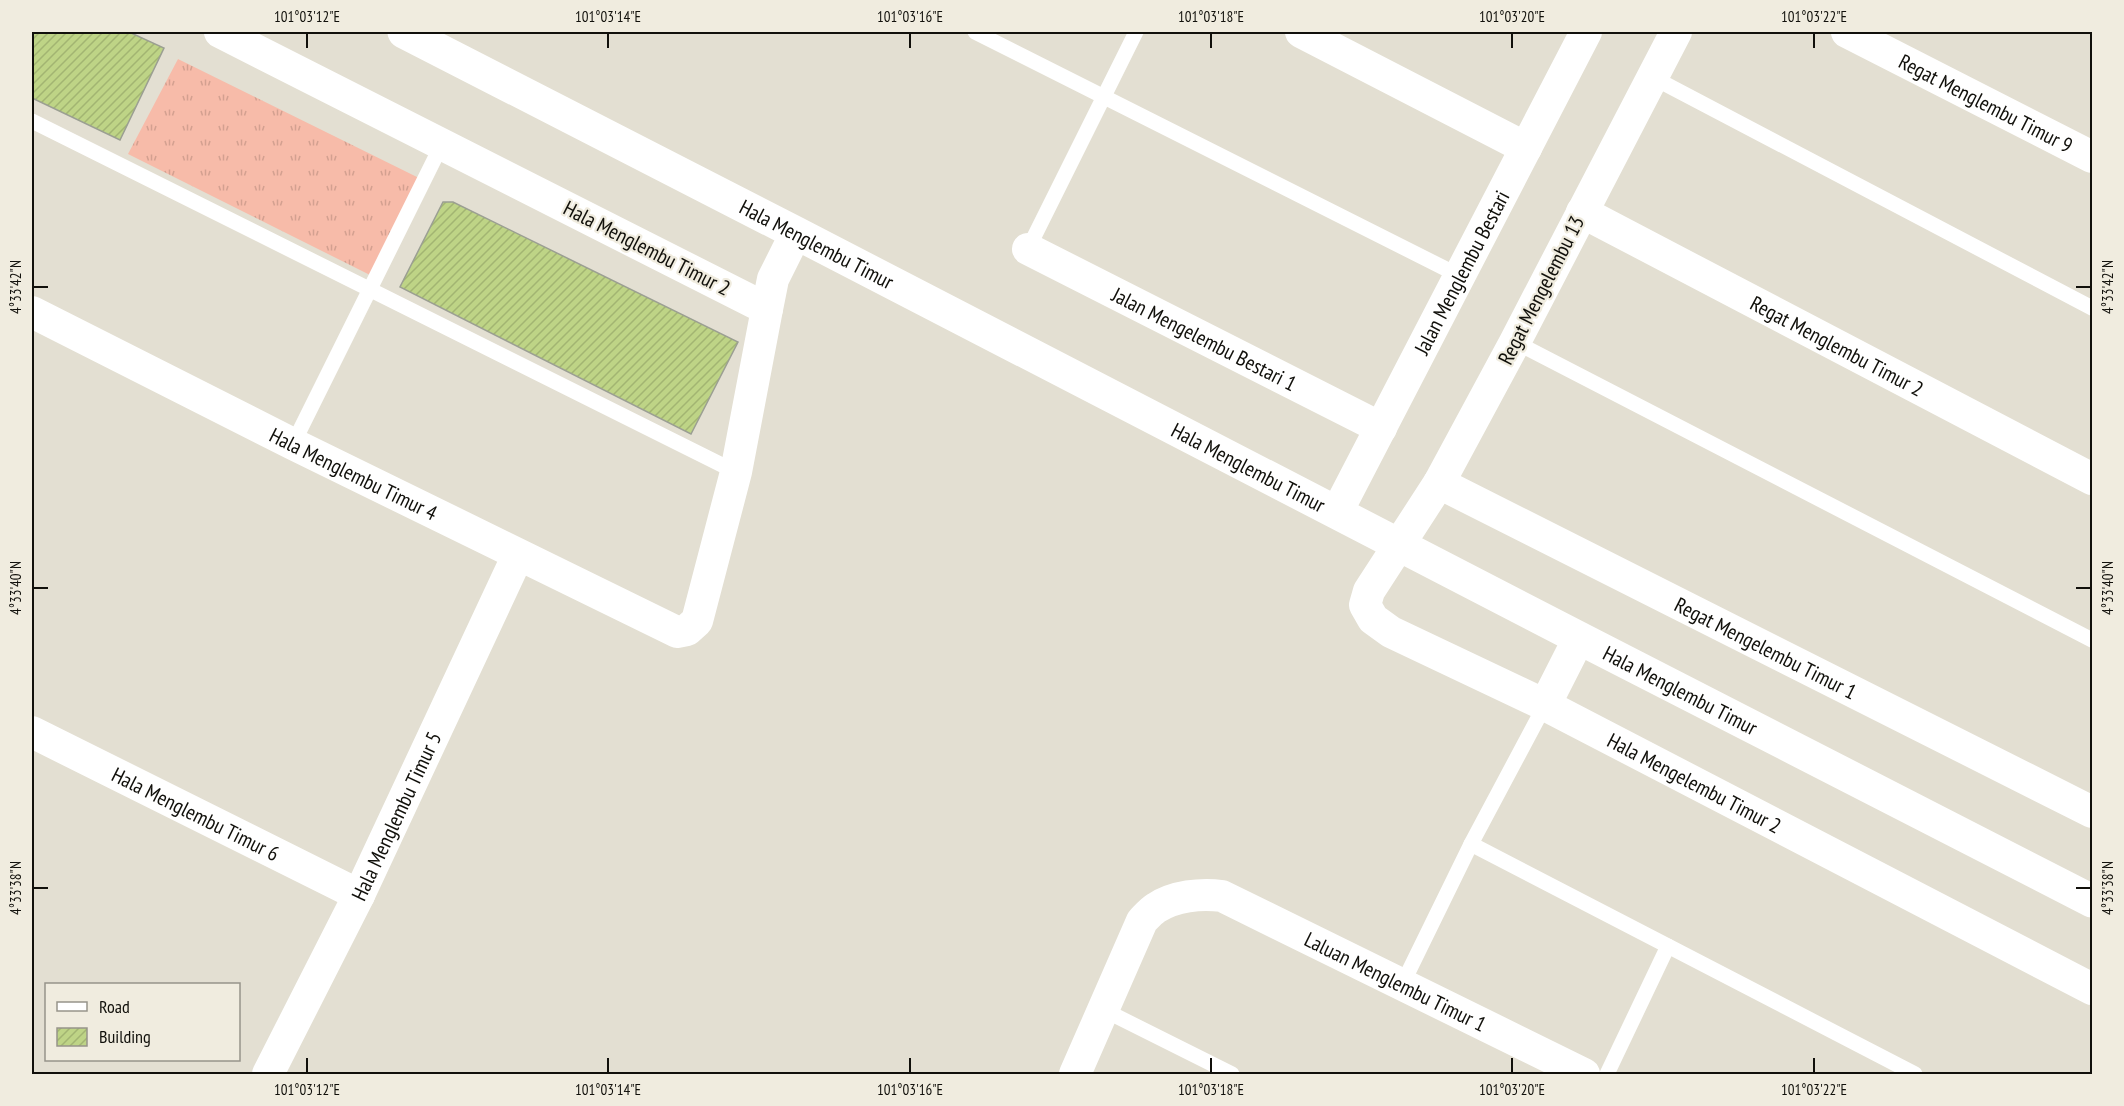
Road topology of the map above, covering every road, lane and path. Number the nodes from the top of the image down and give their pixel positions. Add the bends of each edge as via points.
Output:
1 (220, 32) edge
2 (404, 32) edge
3 (975, 32) edge
4 (1136, 32) edge
5 (1301, 32) edge
6 (1586, 32) edge
7 (1676, 32) edge
8 (1847, 32) edge
9 (1652, 77) junction
10 (1104, 96) junction
11 (32, 121) edge
12 (442, 144) junction
13 (1526, 148) junction
14 (2092, 157) edge
15 (1582, 212) junction
16 (796, 232) junction
17 (1028, 249) joint
18 (1460, 276) junction
19 (370, 290) junction
20 (2092, 308) edge
21 (767, 309) junction
22 (32, 312) edge
23 (1515, 342) junction
24 (1381, 428) junction
25 (293, 444) junction
26 (736, 472) junction
27 (2092, 479) edge
28 (1439, 483) junction
29 (1337, 512) junction
30 (1400, 545) junction
31 (518, 555) junction
32 (1579, 638) junction
33 (2092, 639) edge
34 (1545, 705) junction
35 (32, 732) edge
36 (2092, 812) edge
37 (1471, 844) junction
38 (359, 895) junction
39 (2092, 901) edge
40 (1668, 946) junction
41 (1402, 985) junction
42 (2092, 989) edge
43 (1104, 1010) junction
44 (268, 1074) edge
45 (1075, 1074) edge
46 (1232, 1074) edge
47 (1584, 1074) edge
48 (1607, 1074) edge
49 (1915, 1074) edge

1 - 12 street, Hala Menglembu Timur 2
2 - 16 street, Hala Menglembu Timur
3 - 10 lane
4 - 10 lane
5 - 13 street
6 - 13 street, Jalan Menglembu Bestari
7 - 9 street, Regat Mengelembu 13
8 - 14 street, Regat Menglembu Timur 9
9 - 15 street, Regat Mengelembu 13
9 - 20 lane
10 - 17 lane
10 - 18 lane
11 - 19 lane
12 - 19 lane
12 - 21 street, Hala Menglembu Timur 2
13 - 18 street, Jalan Menglembu Bestari
15 - 23 street, Regat Mengelembu 13
15 - 27 street, Regat Menglembu Timur 2
16 - 21 street via 773,279
16 - 29 street, Hala Menglembu Timur
17 - 24 street, Jalan Mengelembu Bestari 1
18 - 24 street, Jalan Menglembu Bestari
19 - 25 lane
19 - 26 lane
21 - 26 street
22 - 25 street, Hala Menglembu Timur 4
23 - 28 street, Regat Mengelembu 13
23 - 33 lane
24 - 29 street, Jalan Menglembu Bestari
25 - 31 street, Hala Menglembu Timur 4
26 - 31 street, Hala Menglembu Timur 4 via 697,621 687,630 677,632
28 - 30 street, Regat Mengelembu 13
28 - 36 street, Regat Mengelembu Timur 1
29 - 30 street, Hala Menglembu Timur
30 - 32 street, Hala Menglembu Timur
30 - 34 street, Hala Mengelembu Timur 2 via 1369,591 1365,605 1372,620
31 - 38 street, Hala Menglembu Timur 5
32 - 34 street
32 - 39 street, Hala Menglembu Timur
34 - 37 lane
34 - 42 street, Hala Mengelembu Timur 2
35 - 38 street, Hala Menglembu Timur 6
37 - 40 lane
37 - 41 lane
38 - 44 street, Hala Menglembu Timur 5
40 - 48 lane
40 - 49 lane
41 - 43 street, Laluan Menglembu Timur 1 via 1222,896 1207,894 1181,898 1156,908 1142,921
41 - 47 street, Laluan Menglembu Timur 1
43 - 45 street
43 - 46 lane

